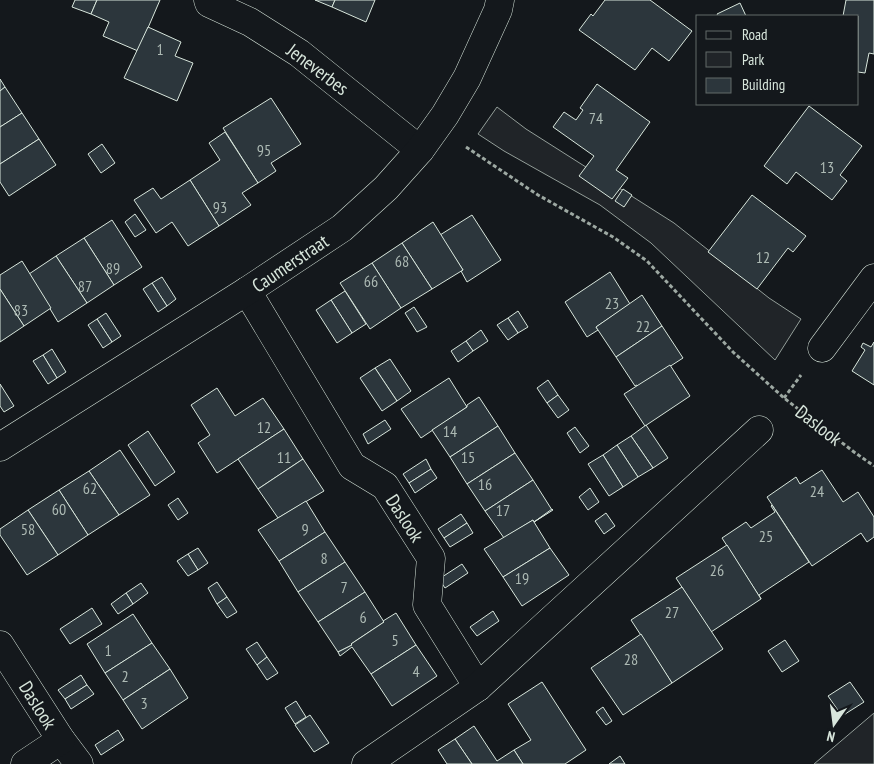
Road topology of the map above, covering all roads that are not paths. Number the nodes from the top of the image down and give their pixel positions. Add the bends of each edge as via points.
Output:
1 (208, 0) edge
2 (500, 0) edge
3 (420, 150) junction
4 (874, 278) edge
5 (247, 291) junction
6 (822, 348) road end
7 (759, 430) road end
8 (0, 447) edge
9 (0, 645) edge
10 (478, 687) junction
11 (61, 740) junction
12 (25, 764) edge
13 (78, 764) edge
14 (366, 764) edge

1 - 3 street, Jeneverbes via 300,53
2 - 3 street, Caumerstraat via 467,78
3 - 5 street, Caumerstraat via 386,188 342,228
4 - 6 street
5 - 8 street, Caumerstraat
5 - 10 street, Daslook via 352,466 385,486 431,558 427,605
7 - 10 street
9 - 11 street, Daslook
10 - 14 street
11 - 12 street, Daslook
11 - 13 street, Daslook

